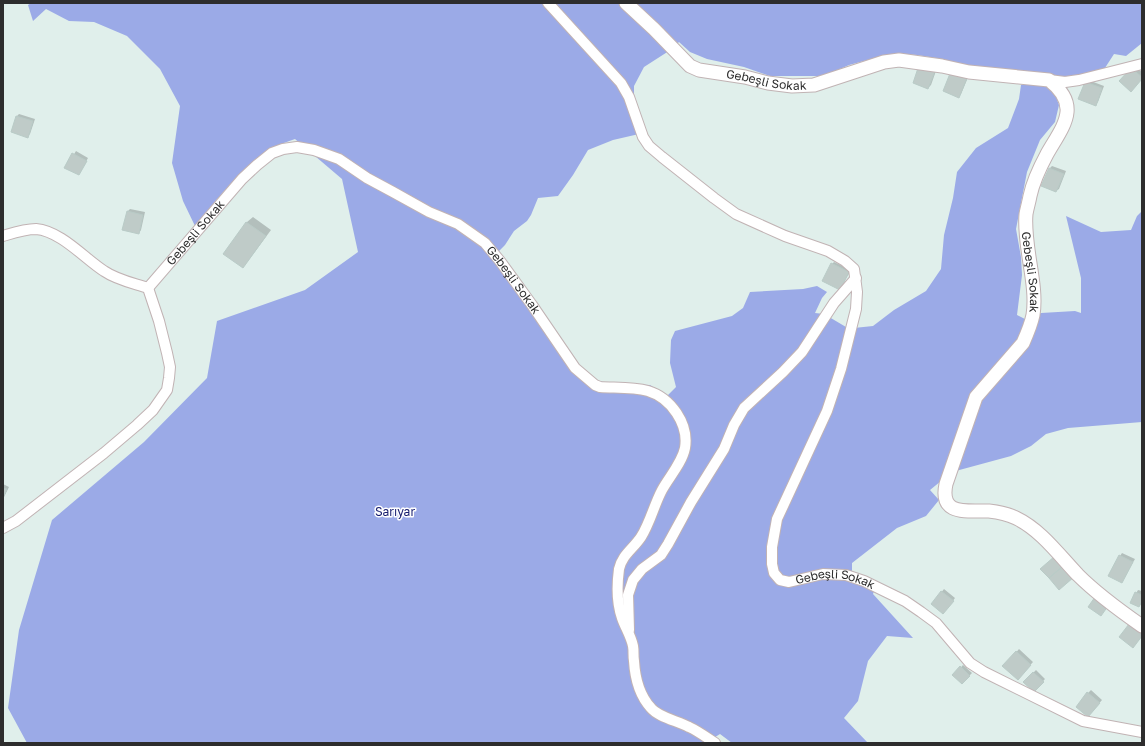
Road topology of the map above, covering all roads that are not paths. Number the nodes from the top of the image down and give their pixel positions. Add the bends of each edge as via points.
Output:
1 (548, 3) edge
2 (626, 3) edge
3 (1142, 64) edge
4 (1049, 80) junction
5 (3, 236) edge
6 (856, 278) junction
7 (148, 288) junction
8 (3, 528) edge
9 (1142, 626) edge
10 (630, 636) junction
11 (1142, 732) edge
12 (715, 743) edge

1 - 6 street via 621,83 629,97 643,137 653,150 736,214 785,236 828,251 854,269
2 - 4 street, Gebeşli Sokak via 690,66 768,83 814,85 884,62 899,60 968,72
3 - 4 street, Gebeşli Sokak via 1079,80
4 - 9 street, Gebeşli Sokak via 1064,95 1067,106 1063,129 1032,189 1026,214 1033,314 1023,343 976,397 946,484 946,500 950,507 956,510 1003,513 1030,526 1105,599
5 - 7 street via 36,229 46,232 61,239 112,276
6 - 10 street, Gebeşli Sokak via 834,303 802,352 744,408 724,449 661,555 642,569 633,580 628,595
6 - 11 street, Gebeşli Sokak via 856,309 836,387 777,520 772,547 774,573 780,580 788,582 823,574 864,581 905,601 936,623 970,663 984,672 1083,721
7 - 8 street via 170,367 166,390 161,399 153,410 104,453 26,514
7 - 10 street, Gebeşli Sokak via 242,179 272,153 283,149 297,147 314,150 339,159 367,178 473,233 500,261 575,368 600,387 635,389 660,397 678,415 683,426 685,448 680,460 661,491 644,532 623,558 619,569 620,610
10 - 12 street, Gebeşli Sokak via 638,688 652,710

